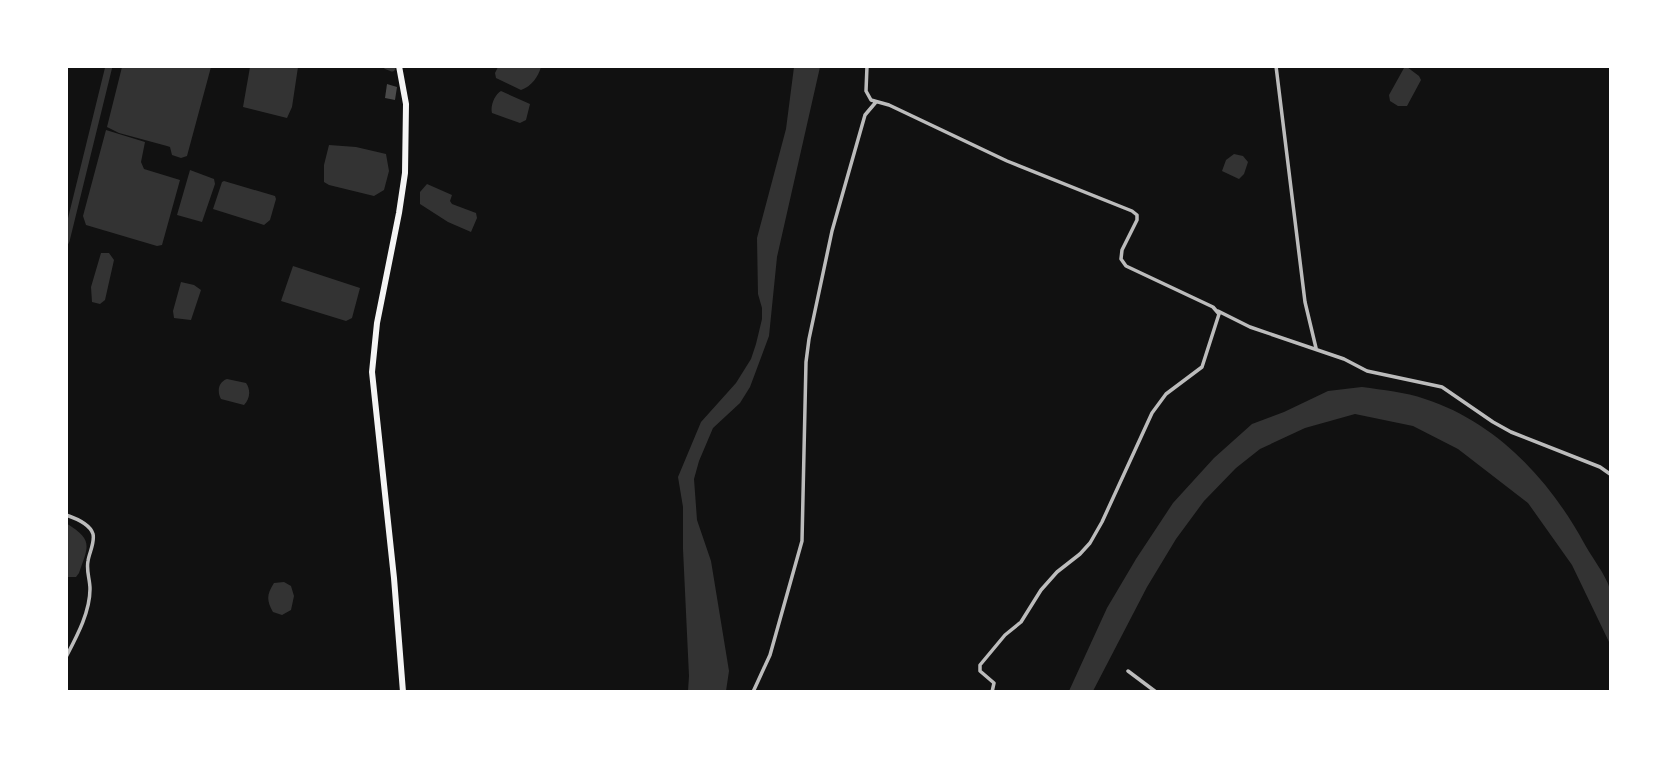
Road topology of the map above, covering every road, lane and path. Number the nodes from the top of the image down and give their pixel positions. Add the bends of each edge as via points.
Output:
1 (867, 66) edge
2 (1276, 66) edge
3 (398, 67) edge
4 (876, 102) junction
5 (1217, 311) junction
6 (1316, 348) junction
7 (1611, 474) edge
8 (66, 515) edge
9 (66, 657) edge
10 (1128, 671) dead end
11 (403, 691) edge
12 (753, 691) edge
13 (992, 691) edge
14 (1156, 691) edge

1 - 4 street via 868,98
2 - 6 street via 1305,302
3 - 11 main road via 406,104 405,173 372,372
4 - 5 street via 1132,211 1138,220 1122,250 1126,266
4 - 12 street via 865,115 832,230 806,362 802,541 771,654
5 - 6 street
5 - 13 street via 1219,318 1202,367 1166,394 1155,409 1090,543 1053,576 1021,622 980,665 980,671 994,683
6 - 7 street via 1367,371 1442,387 1511,432
8 - 9 street via 88,527 93,537 87,565 89,598
10 - 14 street

